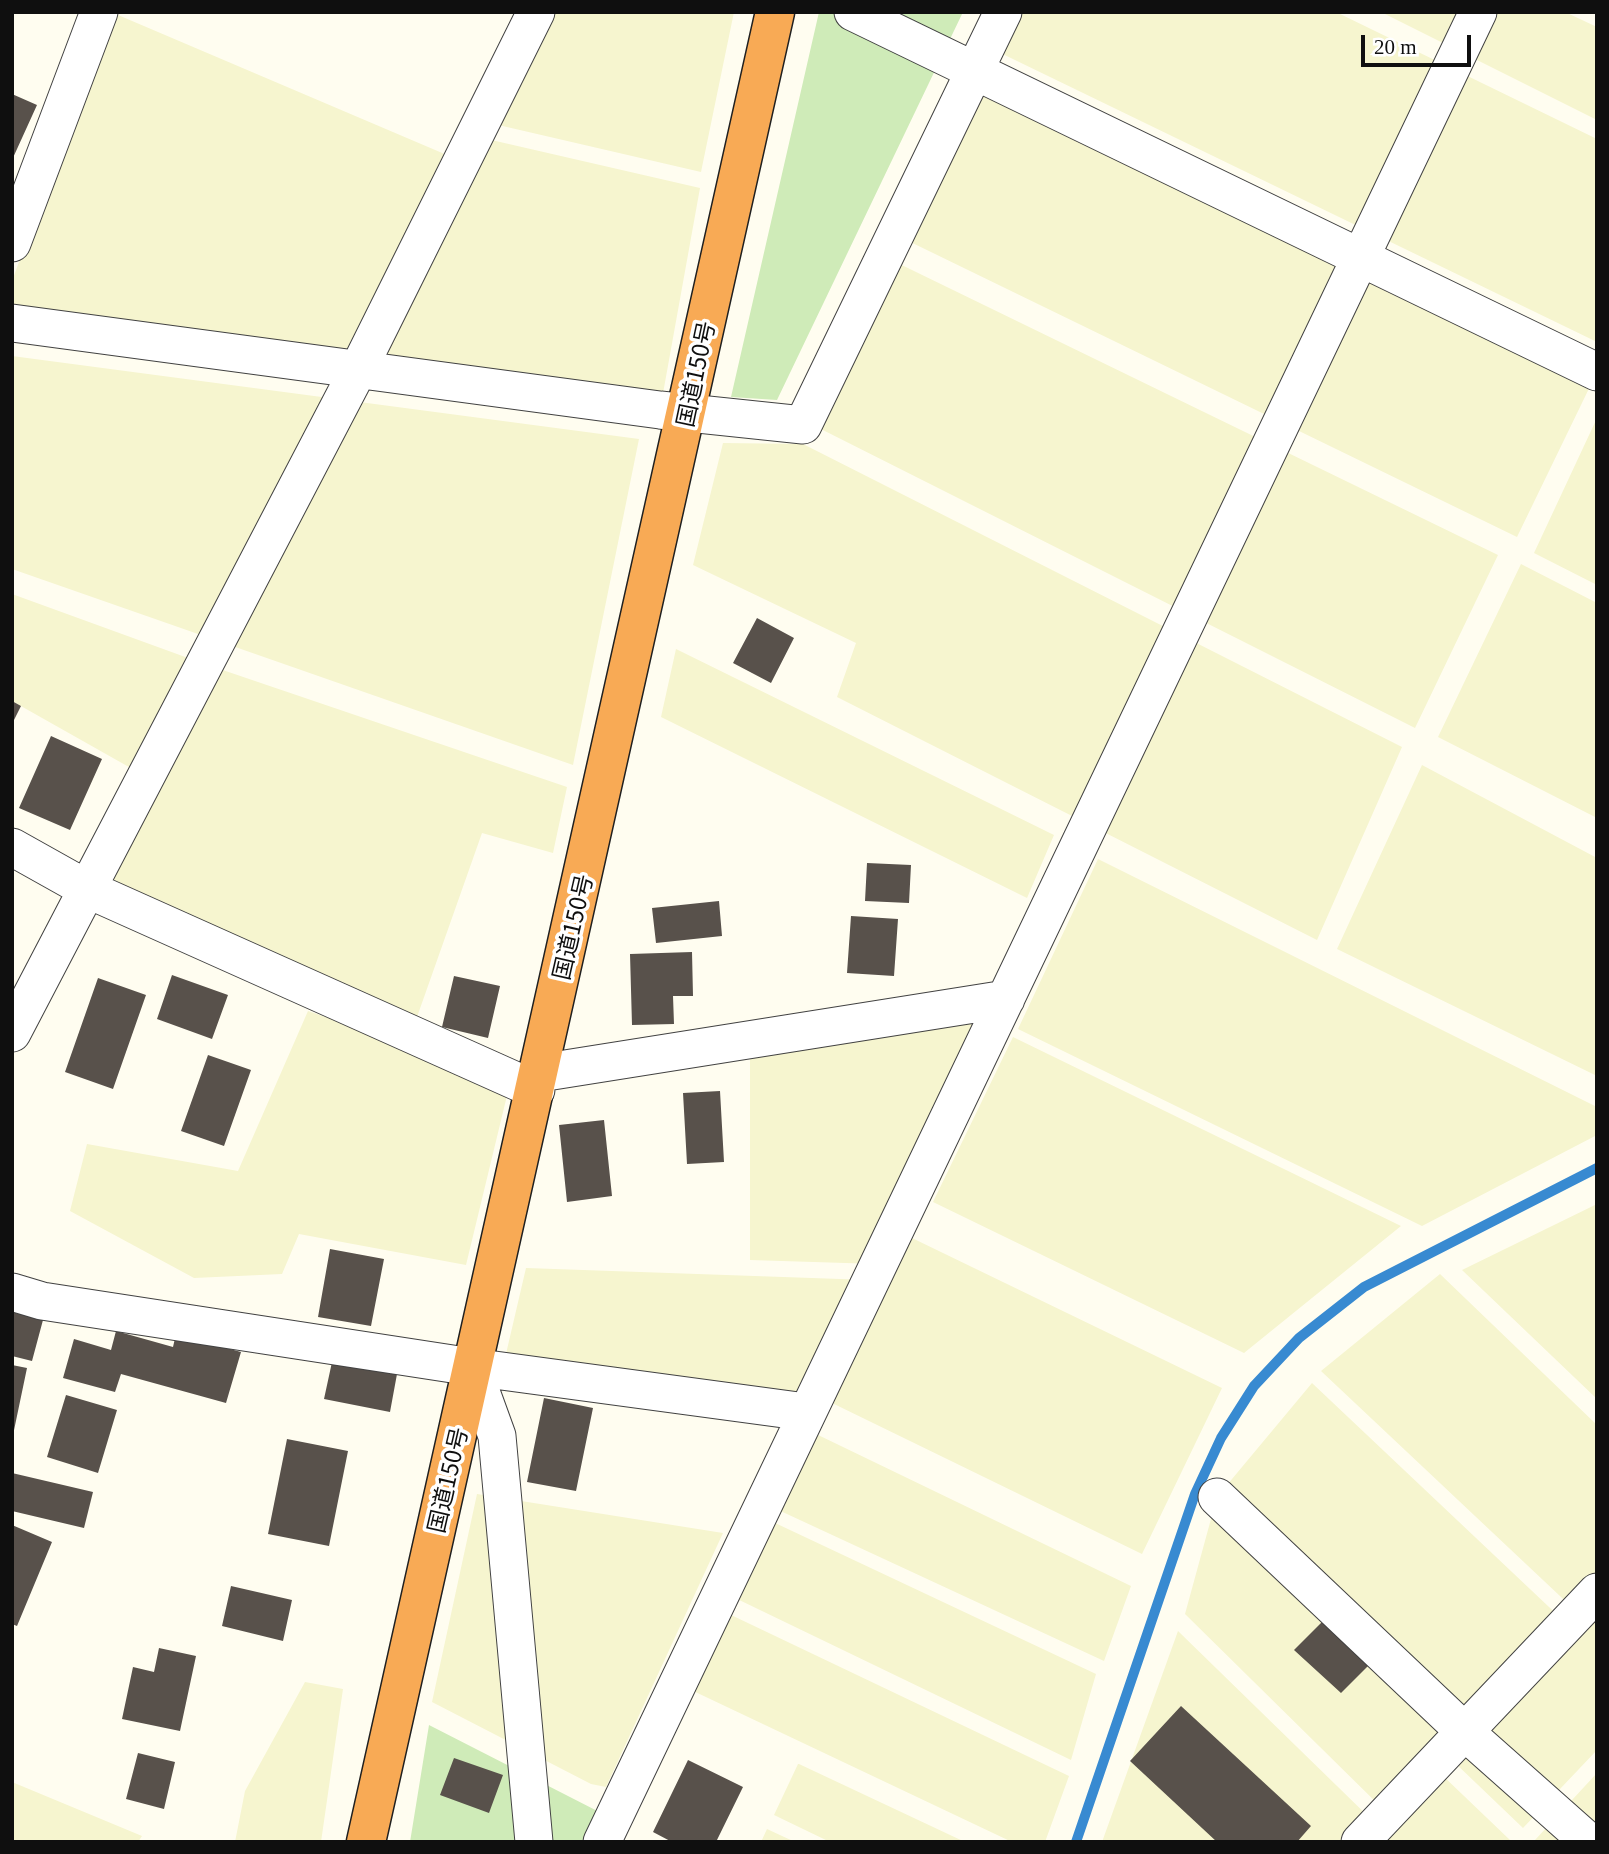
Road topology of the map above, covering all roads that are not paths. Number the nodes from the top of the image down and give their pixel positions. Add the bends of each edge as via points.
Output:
1 (99, 12) edge
2 (536, 12) edge
3 (775, 12) edge
4 (853, 12) edge
5 (1003, 12) edge
6 (1478, 12) edge
7 (961, 64) junction
8 (12, 243) edge
9 (1363, 256) junction
10 (12, 323) edge
11 (1597, 372) edge
12 (353, 380) junction
13 (687, 414) junction
14 (12, 847) edge
15 (87, 889) junction
16 (1006, 999) junction
17 (12, 1033) edge
18 (538, 1081) junction
19 (12, 1292) edge
20 (472, 1367) junction
21 (806, 1412) junction
22 (1217, 1497) dead end
23 (1597, 1592) edge
24 (1465, 1732) junction
25 (366, 1842) edge
26 (534, 1842) edge
27 (602, 1842) edge
28 (1360, 1842) edge
29 (1589, 1842) edge

1 - 8 street
2 - 12 street
3 - 13 highway, 国道150号
4 - 7 street
5 - 7 street
6 - 9 street
7 - 9 street
7 - 13 street via 803,425
9 - 11 street
9 - 16 street
10 - 12 street
12 - 13 street
12 - 15 street
13 - 18 highway, 国道150号
14 - 15 street
15 - 17 street
15 - 18 street
16 - 18 street
16 - 21 street
18 - 20 highway, 国道150号
19 - 20 street via 42,1301
20 - 21 street
20 - 25 highway, 国道150号
20 - 26 street via 497,1436
21 - 27 street
22 - 24 street
23 - 24 street
24 - 28 street
24 - 29 street

